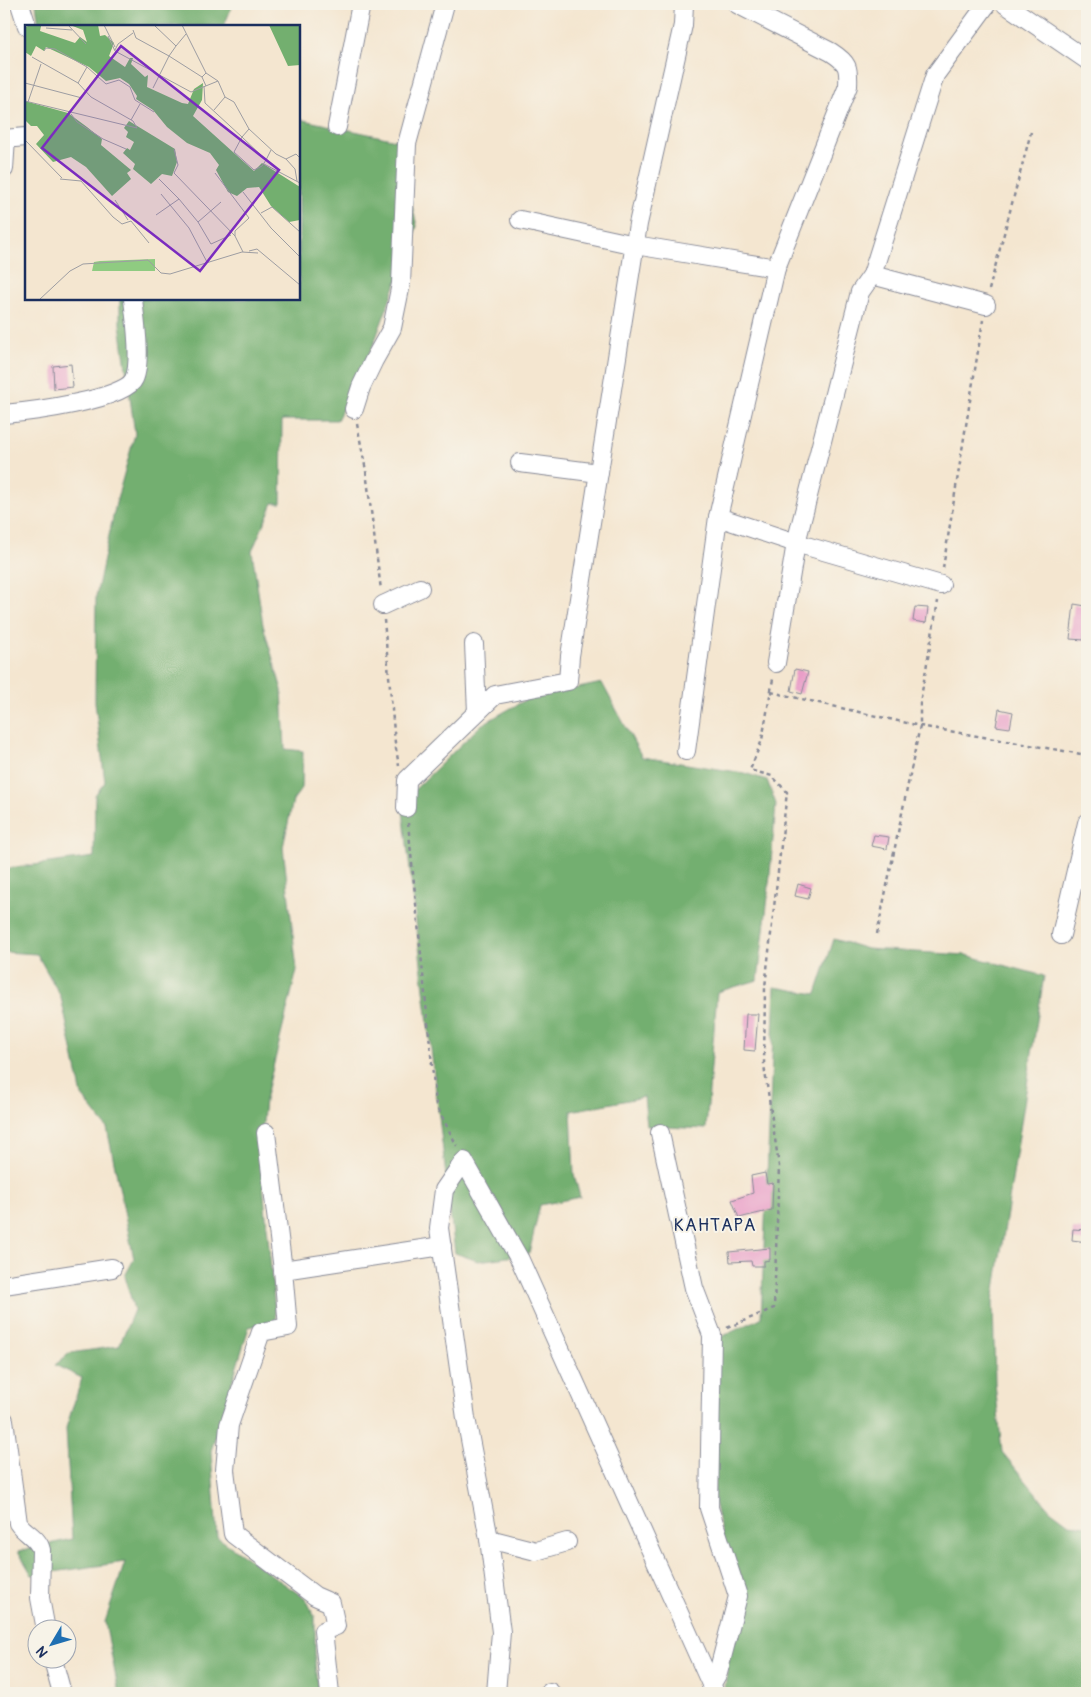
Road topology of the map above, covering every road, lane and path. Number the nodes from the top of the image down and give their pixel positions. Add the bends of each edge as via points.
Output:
1 (20, 4) edge
2 (361, 4) edge
3 (445, 4) edge
4 (684, 4) edge
5 (737, 4) edge
6 (987, 4) edge
7 (1005, 4) edge
8 (27, 25) edge
9 (1087, 60) edge
10 (337, 127) dead end
11 (1031, 132) dead end
12 (25, 137) edge
13 (5, 139) edge
14 (4, 169) edge
15 (520, 220) dead end
16 (635, 245) junction
17 (776, 268) junction
18 (872, 275) junction
19 (133, 300) edge
20 (986, 304) junction
21 (354, 409) dead end
22 (4, 414) edge
23 (520, 463) dead end
24 (599, 473) junction
25 (718, 517) junction
26 (796, 543) junction
27 (941, 585) junction
28 (420, 588) dead end
29 (383, 605) dead end
30 (474, 644) dead end
31 (776, 663) joint
32 (771, 692) junction
33 (477, 712) junction
34 (920, 726) junction
35 (686, 751) dead end
36 (1087, 755) edge
37 (406, 808) dead end
38 (1087, 823) edge
39 (877, 934) dead end
40 (1060, 935) dead end
41 (266, 1133) dead end
42 (660, 1133) dead end
43 (442, 1246) junction
44 (112, 1268) dead end
45 (283, 1270) junction
46 (4, 1285) edge
47 (712, 1335) junction
48 (4, 1420) edge
49 (489, 1539) junction
50 (567, 1542) dead end
51 (44, 1620) edge
52 (56, 1670) edge
53 (713, 1689) edge
54 (62, 1693) edge
55 (330, 1693) edge
56 (496, 1693) edge

1 - 8 street
2 - 10 street
3 - 21 street via 407,144 402,284 392,328 361,387
4 - 16 street via 683,25
5 - 17 street via 831,52 844,60 849,70 848,86
6 - 18 street via 935,75
7 - 9 street
11 - 20 path
12 - 13 street
13 - 14 street
15 - 16 street
16 - 17 street
16 - 24 street
17 - 25 street
18 - 20 street
18 - 26 street via 860,292
19 - 22 street via 138,368 134,381 115,393 68,405
20 - 27 path
23 - 24 street
24 - 33 street via 568,681 496,695
25 - 26 street
25 - 35 street
26 - 27 street
26 - 31 street
27 - 34 path via 920,703
28 - 29 street
30 - 33 street
31 - 32 path
32 - 34 path
32 - 47 path via 762,740 750,770 772,776 787,792 765,988 764,1065 779,1166 774,1308
33 - 37 street via 407,780
34 - 36 path
34 - 39 path
38 - 40 street
41 - 45 street
42 - 47 street via 694,1288
43 - 45 street
43 - 49 street via 466,1418
43 - 53 street via 439,1228 444,1190 464,1161 520,1260
44 - 46 street
45 - 55 street via 288,1327 261,1332 229,1425 225,1470 233,1534 315,1596 331,1604 336,1626 322,1631
47 - 53 street via 708,1508 738,1596
48 - 51 street via 18,1523 36,1539 42,1550 40,1598
49 - 50 street via 536,1551
49 - 56 street via 501,1632
52 - 54 street

